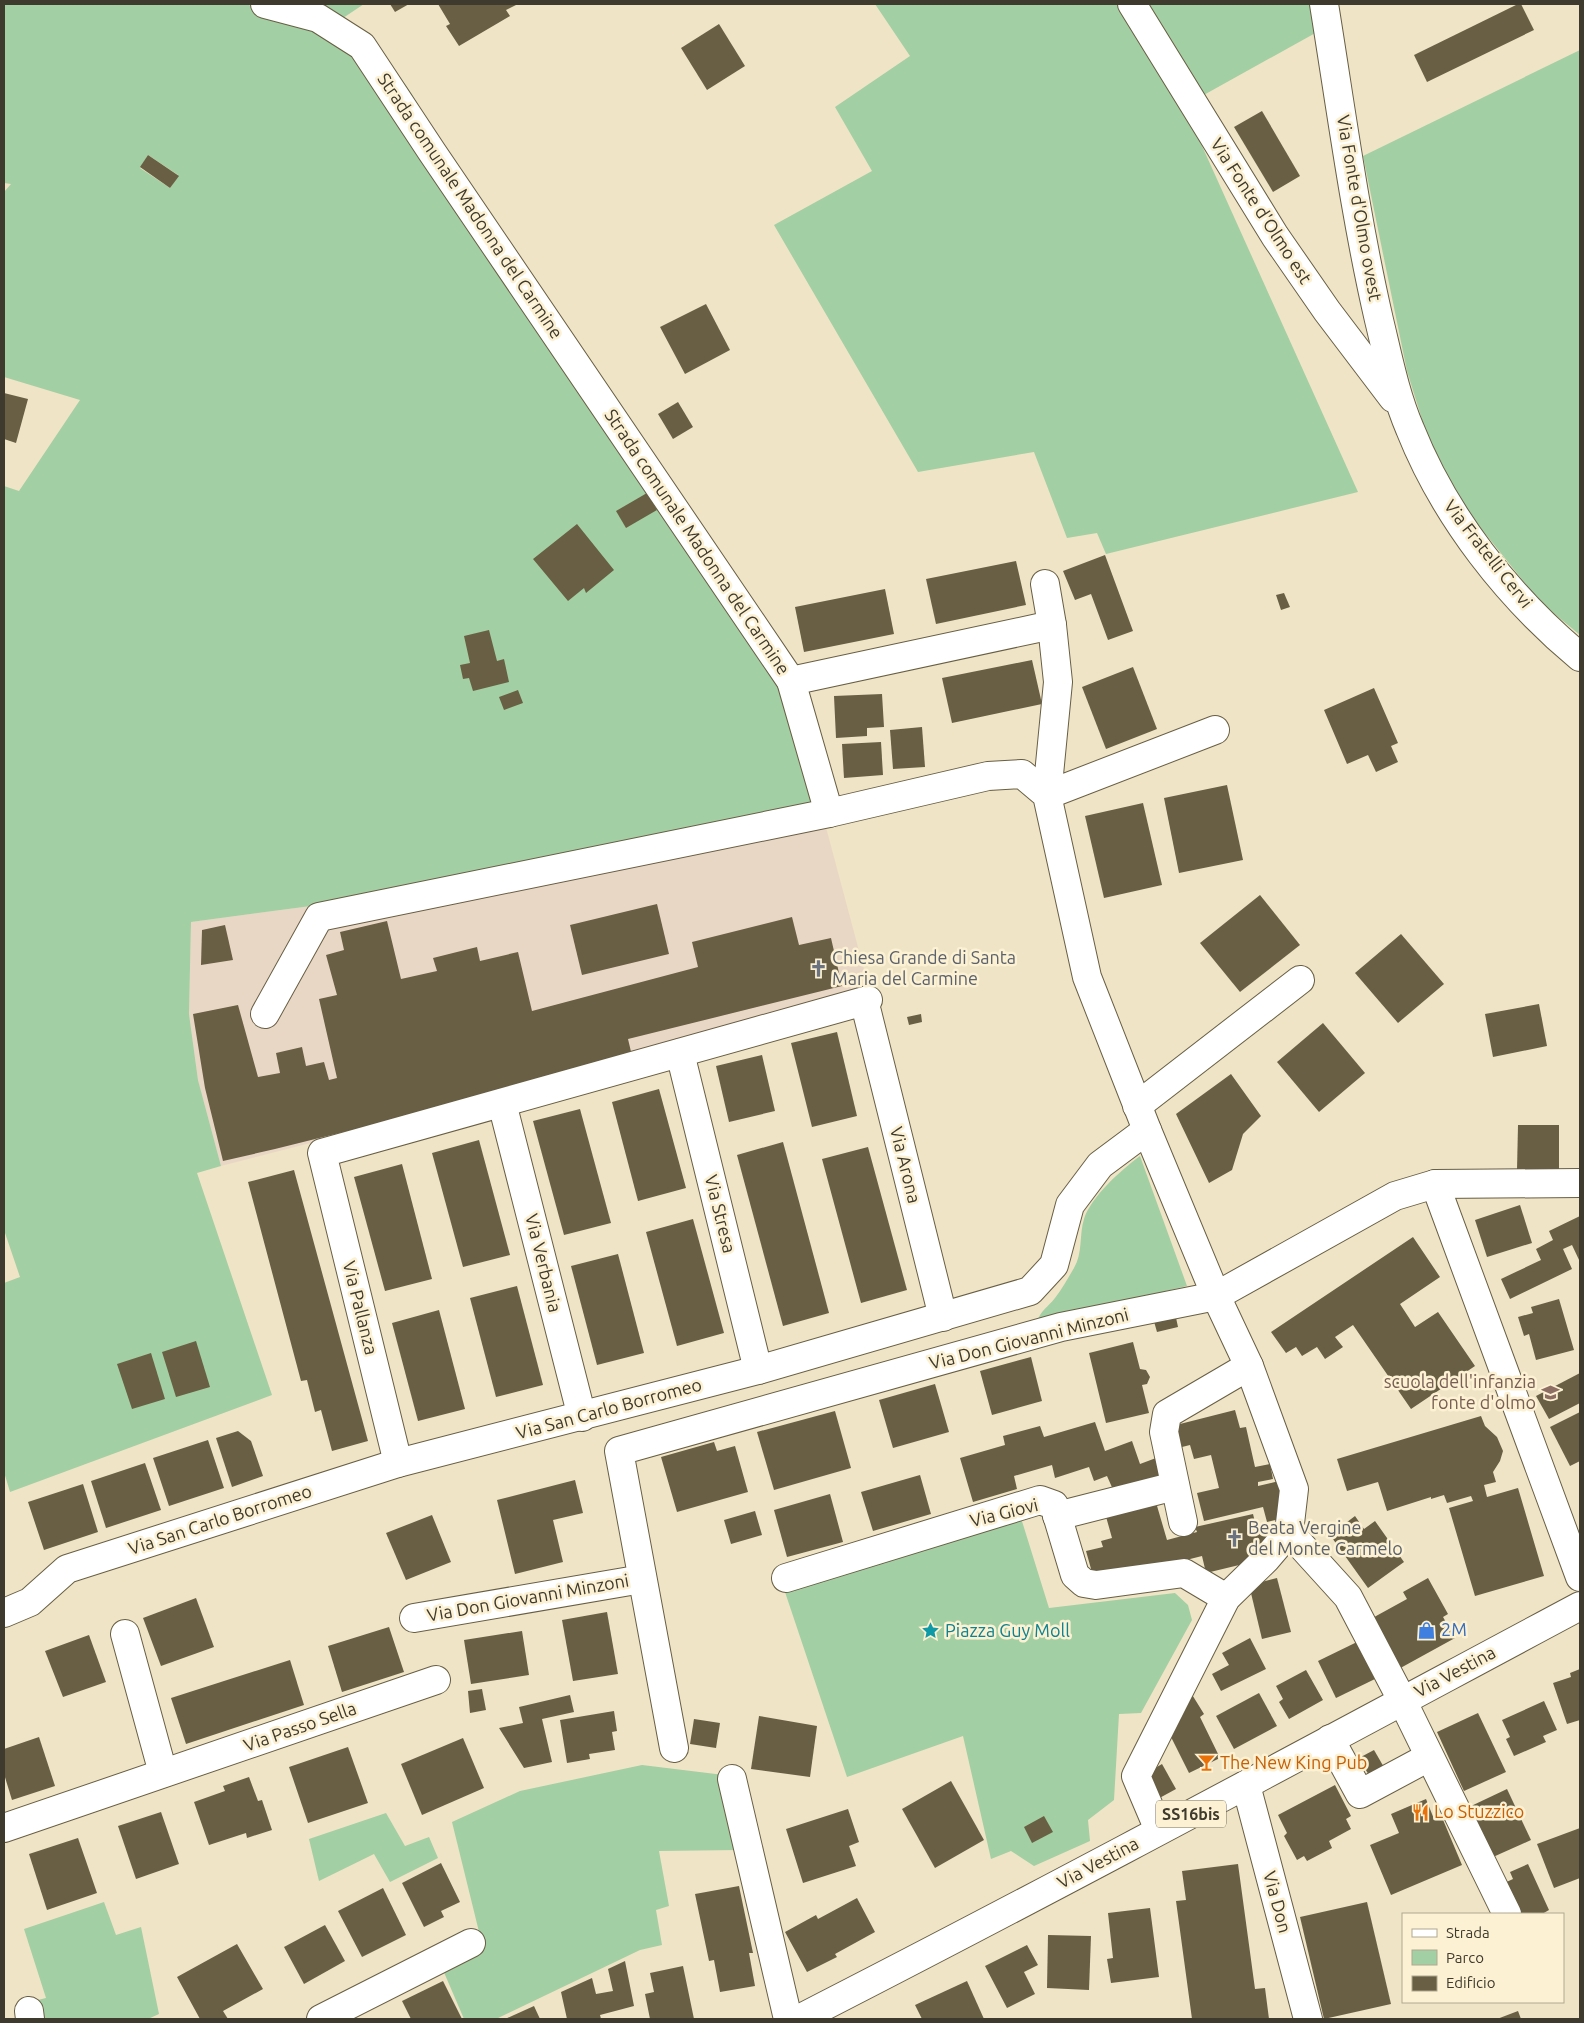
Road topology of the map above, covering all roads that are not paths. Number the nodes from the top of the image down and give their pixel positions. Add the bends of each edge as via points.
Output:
1 (265, 4) edge
2 (1132, 4) edge
3 (1324, 4) edge
4 (1403, 411) junction
5 (1045, 584) dead end
6 (1052, 625) junction
7 (1580, 657) edge
8 (791, 681) junction
9 (1215, 730) dead end
10 (1047, 795) junction
11 (829, 813) junction
12 (1300, 980) dead end
13 (265, 1014) dead end
14 (681, 1055) junction
15 (503, 1106) junction
16 (1142, 1118) junction
17 (1580, 1182) edge
18 (1435, 1184) junction
19 (1216, 1296) junction
20 (944, 1317) junction
21 (1249, 1366) junction
22 (758, 1370) junction
23 (582, 1417) junction
24 (398, 1463) junction
25 (1175, 1486) junction
26 (1057, 1516) junction
27 (1183, 1522) dead end
28 (1289, 1532) junction
29 (1580, 1577) edge
30 (786, 1578) dead end
31 (642, 1579) junction
32 (1226, 1598) junction
33 (1580, 1606) edge
34 (4, 1612) edge
35 (414, 1618) dead end
36 (125, 1634) dead end
37 (436, 1680) dead end
38 (1402, 1700) junction
39 (1330, 1739) junction
40 (674, 1748) dead end
41 (1429, 1757) junction
42 (163, 1773) junction
43 (732, 1779) dead end
44 (1246, 1785) junction
45 (4, 1828) edge
46 (1159, 1830) junction
47 (1507, 1913) edge
48 (471, 1943) dead end
49 (361, 2010) edge
50 (812, 2016) edge
51 (321, 2019) edge
52 (788, 2019) edge
53 (1308, 2019) edge

1 - 8 street, Strada comunale Madonna del Carmine via 318,18 362,46
2 - 4 street, Via Fonte d'Olmo est via 1275,236
3 - 4 street, Via Fonte d'Olmo ovest via 1363,248
4 - 7 street, Via Fratelli Cervi via 1442,496 1469,535 1527,607
5 - 6 street
6 - 8 street
6 - 10 street via 1058,682
8 - 11 street, Strada comunale Madonna del Carmine
9 - 10 street
10 - 11 street via 1022,774 988,776
10 - 16 street via 1087,977
11 - 13 street via 319,917
12 - 16 street, Via San Carlo Borromeo
14 - 15 street
14 - 20 street, Via Arona via 867,1006
14 - 22 street, Via Stresa
15 - 23 street, Via Verbania
15 - 24 street, Via Pallanza via 329,1151
16 - 19 street
16 - 20 street, Via San Carlo Borromeo via 1070,1205 1054,1265 1030,1291
17 - 18 street, Via Don Giovanni Minzoni
18 - 19 street, Via Don Giovanni Minzoni via 1395,1196
18 - 29 street
19 - 21 street
19 - 31 street, Via Don Giovanni Minzoni via 1061,1327 619,1451
20 - 22 street, Via San Carlo Borromeo
21 - 25 street via 1166,1414 1164,1432
21 - 28 street via 1294,1488
22 - 23 street, Via San Carlo Borromeo
23 - 24 street, Via San Carlo Borromeo
24 - 34 street, Via San Carlo Borromeo via 67,1569 30,1602
25 - 26 street
25 - 27 street
26 - 30 street, Via Giovi via 1054,1505 1040,1500
26 - 32 street, Via Giovi via 1075,1575 1084,1583 1096,1586 1184,1573
28 - 32 street
28 - 38 street via 1348,1597
31 - 35 street, Via Don Giovanni Minzoni
31 - 40 street, Via Don Giovanni Minzoni
32 - 46 street via 1136,1776
33 - 38 street, Via Vestina / SS16bis
36 - 42 street
37 - 42 street, Via Passo Sella
38 - 39 street, Via Vestina / SS16bis
38 - 41 street
39 - 41 street via 1360,1794
39 - 44 street, Via Vestina / SS16bis
41 - 47 street
42 - 45 street, Via Passo Sella
43 - 52 street
44 - 46 street, Via Vestina / SS16bis
44 - 53 street, Via Don
46 - 50 street, Via Vestina / SS16bis
48 - 49 street
49 - 51 street

